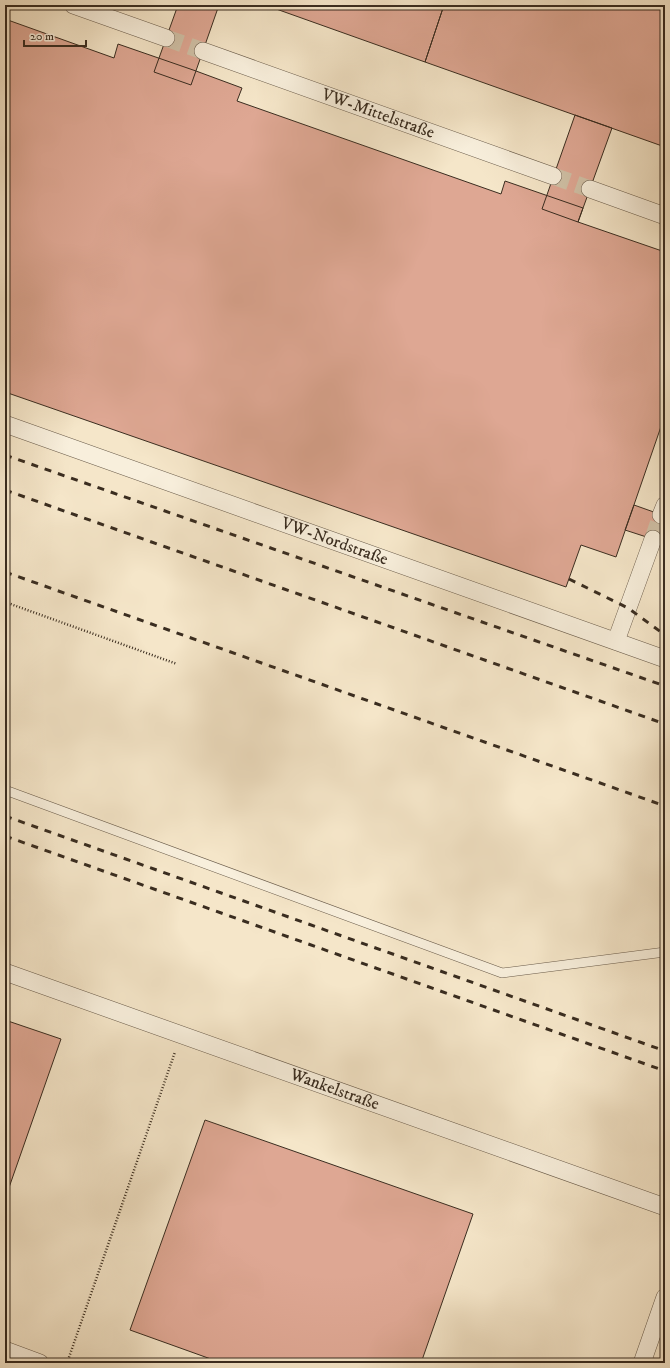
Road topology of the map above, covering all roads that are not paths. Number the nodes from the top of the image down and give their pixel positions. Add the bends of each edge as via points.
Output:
1 (73, 5) edge
2 (166, 38) tunnel mouth
3 (203, 51) tunnel mouth
4 (553, 176) tunnel mouth
5 (590, 189) tunnel mouth
6 (665, 216) edge
7 (5, 424) edge
8 (653, 539) tunnel mouth
9 (616, 641) junction
10 (665, 659) edge
11 (5, 790) edge
12 (665, 952) edge
13 (5, 972) edge
14 (665, 1207) edge
15 (665, 1297) edge
16 (5, 1350) edge
17 (40, 1363) edge
18 (642, 1363) edge

1 - 2 street
3 - 4 street, VW-Mittelstraße
5 - 6 street
7 - 9 street, VW-Nordstraße
8 - 9 street
9 - 10 street, VW-Nordstraße
11 - 12 lane via 502,973
13 - 14 street, Wankelstraße
15 - 18 street
16 - 17 street

